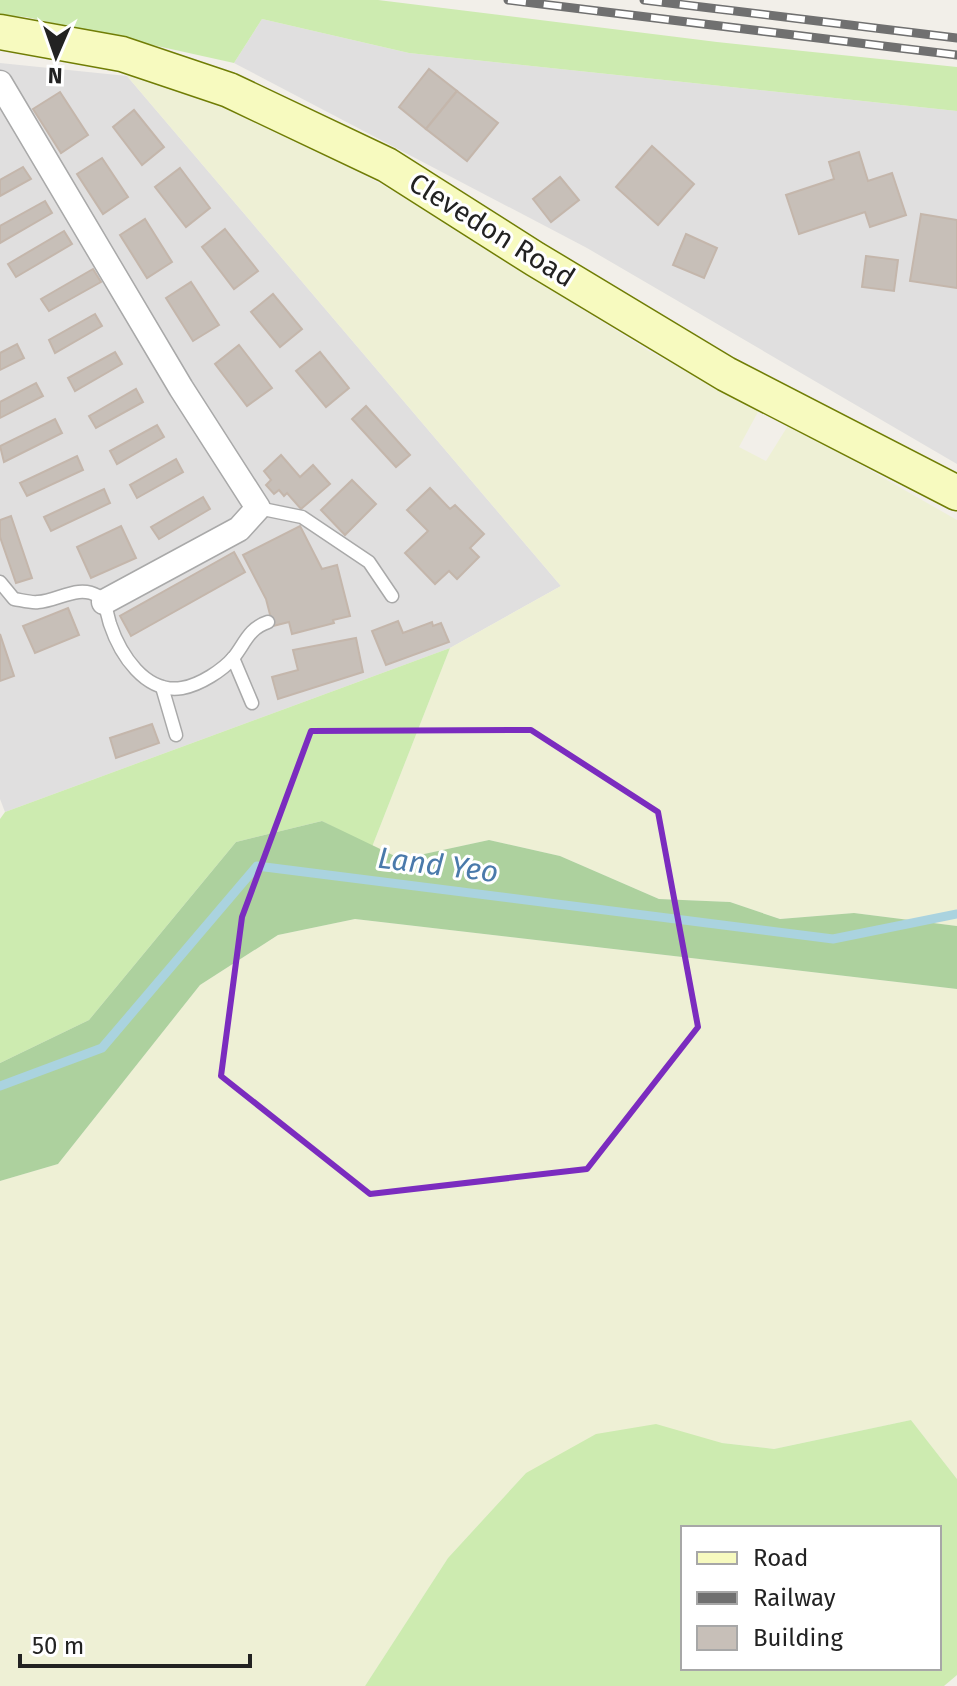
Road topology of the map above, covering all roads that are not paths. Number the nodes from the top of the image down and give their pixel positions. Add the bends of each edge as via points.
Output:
1 (0, 32) edge
2 (0, 83) edge
3 (957, 493) edge
4 (258, 508) junction
5 (0, 582) edge
6 (392, 596) dead end
7 (104, 602) junction
8 (268, 622) dead end
9 (233, 658) junction
10 (162, 687) junction
11 (252, 703) dead end
12 (176, 735) dead end

1 - 3 main road, Clevedon Road via 135,58 229,90 387,165 726,374
2 - 4 street
4 - 6 lane via 302,517 369,562
4 - 7 street via 239,529
5 - 7 lane via 14,599 37,603 81,591
7 - 10 lane via 126,657 147,681
8 - 9 lane via 258,625
9 - 10 lane via 208,678 182,688
9 - 11 lane
10 - 12 lane

